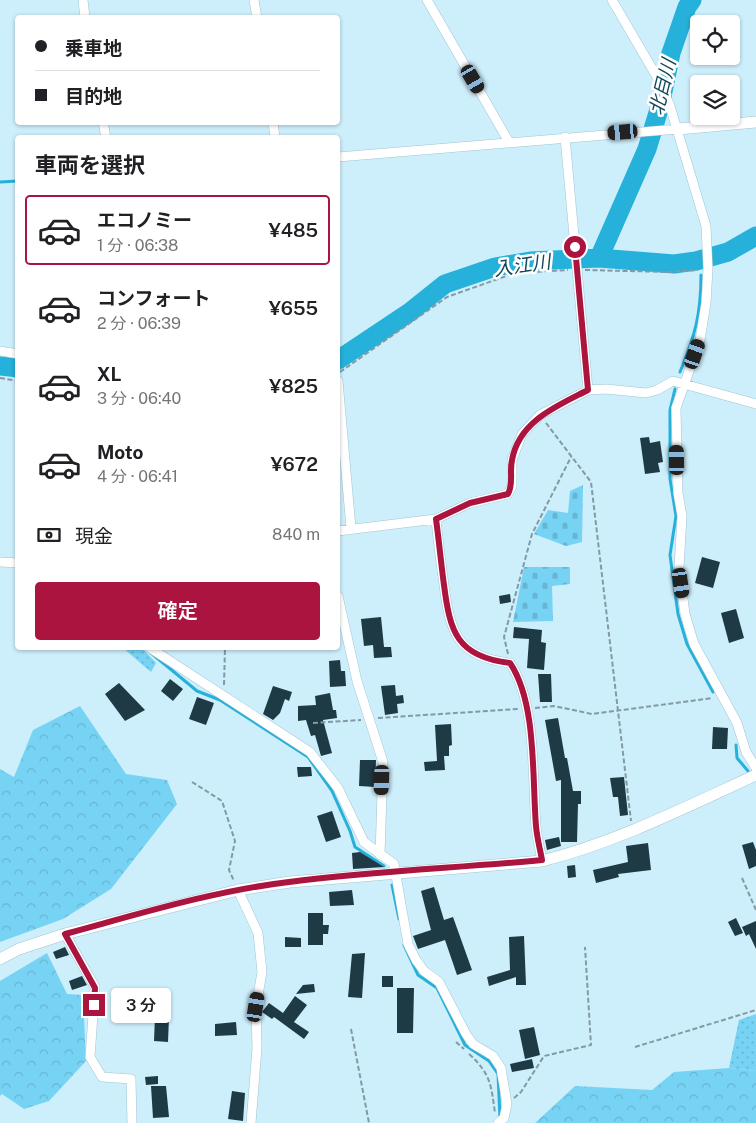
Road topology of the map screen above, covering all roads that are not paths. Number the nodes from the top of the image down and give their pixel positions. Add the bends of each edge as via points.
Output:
1 (82, 0) edge
2 (254, 0) edge
3 (427, 0) edge
4 (612, 0) edge
5 (85, 15) edge
6 (256, 15) edge
7 (756, 122) edge
8 (678, 129) junction
9 (565, 137) junction
10 (509, 142) junction
11 (340, 157) edge
12 (0, 351) edge
13 (15, 354) edge
14 (685, 383) junction
15 (588, 390) junction
16 (340, 404) edge
17 (756, 404) edge
18 (436, 519) junction
19 (351, 528) junction
20 (340, 531) edge
21 (0, 562) edge
22 (15, 563) edge
23 (340, 605) edge
24 (153, 650) edge
25 (756, 768) edge
26 (756, 775) edge
27 (380, 855) junction
28 (542, 860) junction
29 (397, 873) junction
30 (238, 890) junction
31 (65, 934) junction
32 (0, 959) edge
33 (499, 1118) edge
34 (132, 1123) edge
35 (251, 1123) edge

1 - 5 street
2 - 6 street
3 - 10 street
4 - 8 street via 657,77
7 - 8 street
8 - 9 street
8 - 14 street via 706,226 708,269 700,340
9 - 10 street
9 - 15 street
10 - 11 street
12 - 13 street
14 - 15 street via 673,382 646,393
14 - 17 street
14 - 25 street via 676,408 678,493 682,516 679,568 685,614 694,644 737,723 746,752
15 - 18 street via 540,415 522,434 512,460 512,486 508,494 470,503
16 - 19 street
18 - 19 street
18 - 28 street via 448,618 456,636 474,653 492,661 510,663 520,677 530,727 536,828
19 - 20 street
21 - 22 street
23 - 27 street via 357,681 383,762
24 - 27 street via 310,752 338,788 364,842
26 - 28 street via 632,831 579,851
27 - 29 street via 394,864
28 - 29 street
29 - 30 street
29 - 33 street via 408,944 416,960 439,982 473,1044 493,1056 502,1068 507,1104
30 - 31 street
30 - 35 street via 258,933 262,972 256,1007 257,1048
31 - 32 street via 19,949
31 - 34 street via 95,988 90,1057 102,1077 131,1078

